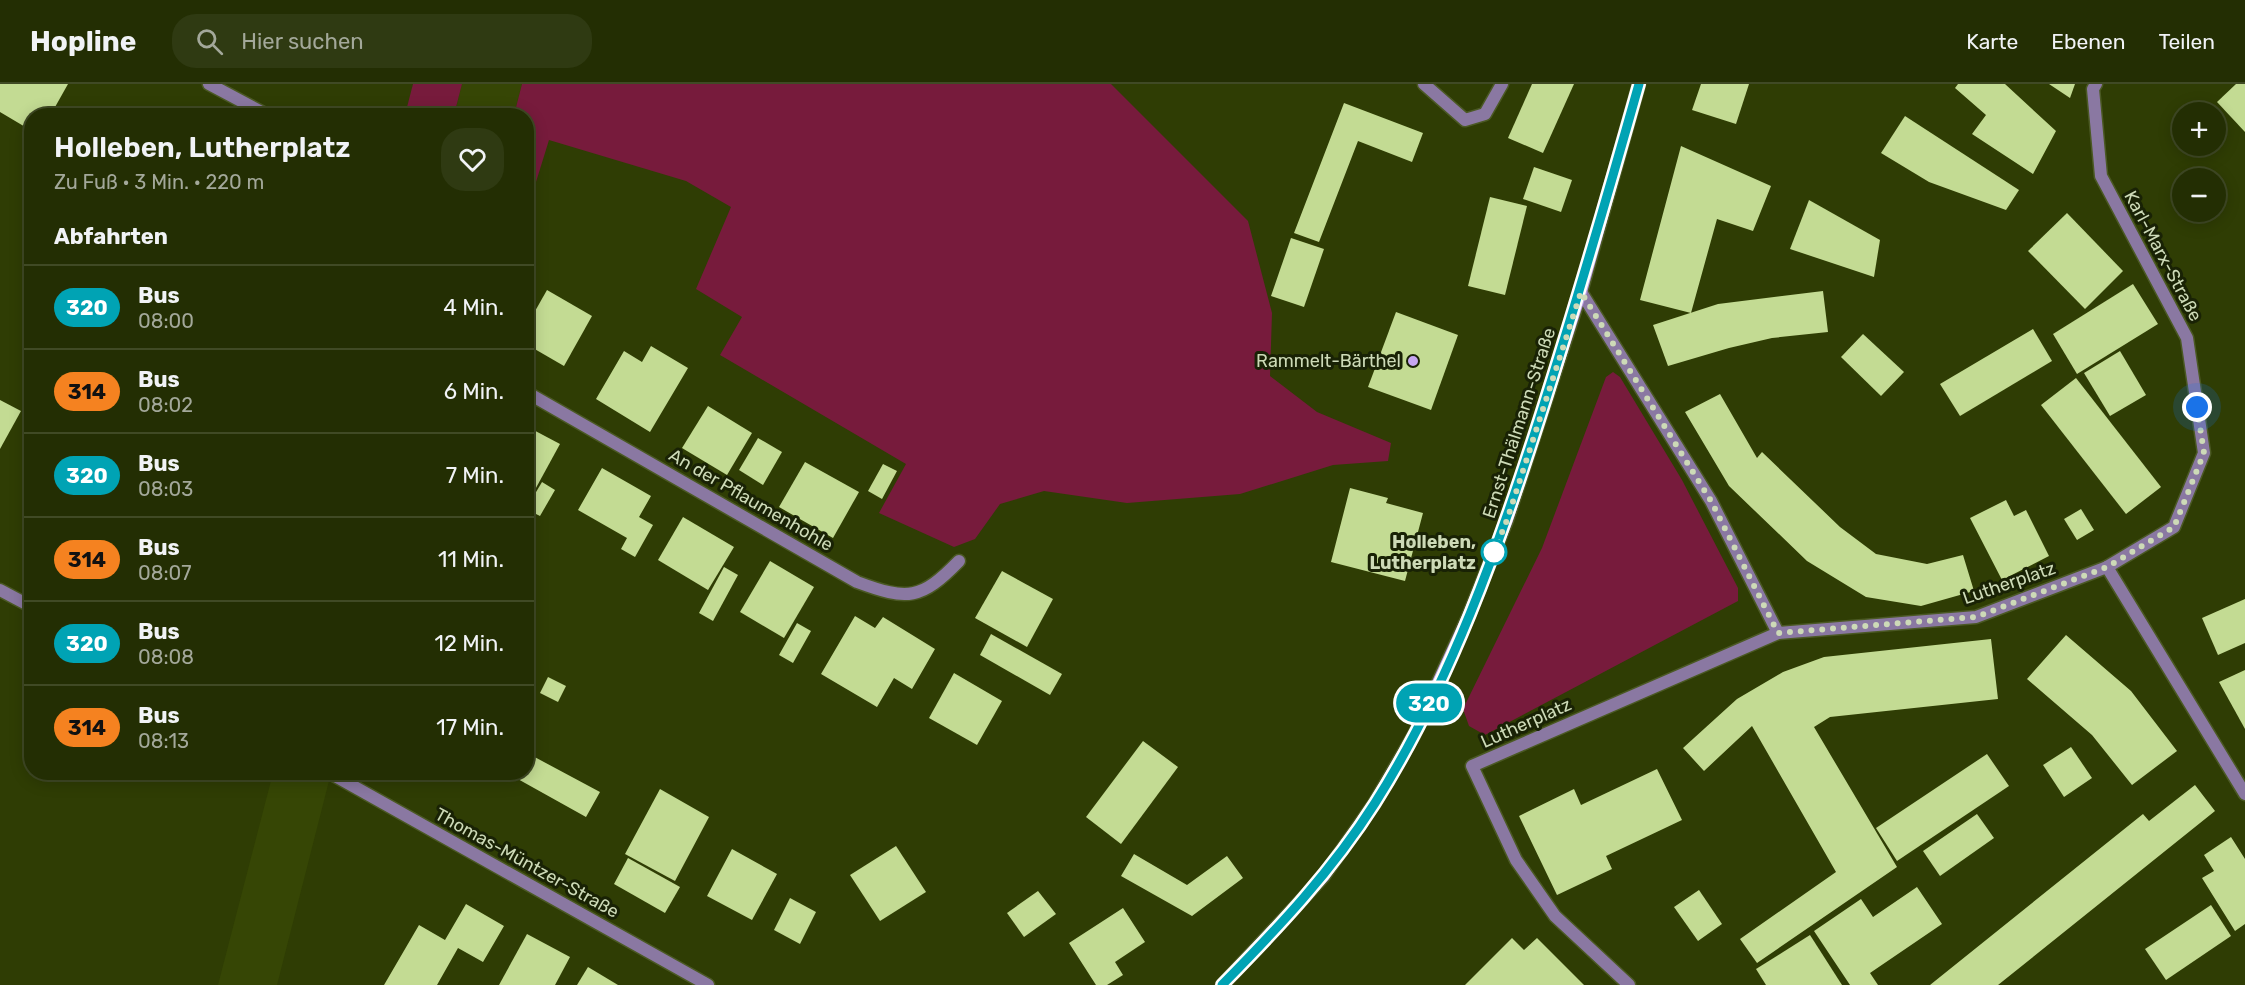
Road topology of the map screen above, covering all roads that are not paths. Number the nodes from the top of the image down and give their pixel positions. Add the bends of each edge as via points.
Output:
1 (209, 84) edge
2 (1424, 84) edge
3 (1502, 84) edge
4 (1640, 84) edge
5 (2096, 84) edge
6 (254, 108) edge
7 (1581, 292) junction
8 (534, 397) edge
9 (959, 561) dead end
10 (2107, 567) junction
11 (0, 590) edge
12 (24, 603) edge
13 (1778, 633) junction
14 (342, 780) edge
15 (2245, 794) edge
16 (708, 985) edge
17 (1222, 985) edge
18 (1629, 985) edge

1 - 6 street
2 - 3 street via 1465,120 1485,114
4 - 7 main road, Ernst-Thälmann-Straße
5 - 10 street, Karl-Marx-Straße via 2093,89 2101,176 2187,338 2204,453 2174,527
7 - 13 street via 1711,501
7 - 17 main road, Ernst-Thälmann-Straße via 1507,520 1414,735 1374,804 1323,877
8 - 9 street, An der Pflaumenhohle via 857,582 888,594 916,595 939,582
10 - 13 street, Lutherplatz via 1976,617
10 - 15 street
11 - 12 street
13 - 18 street, Lutherplatz via 1472,766 1516,860 1555,916
14 - 16 street, Thomas-Müntzer-Straße

